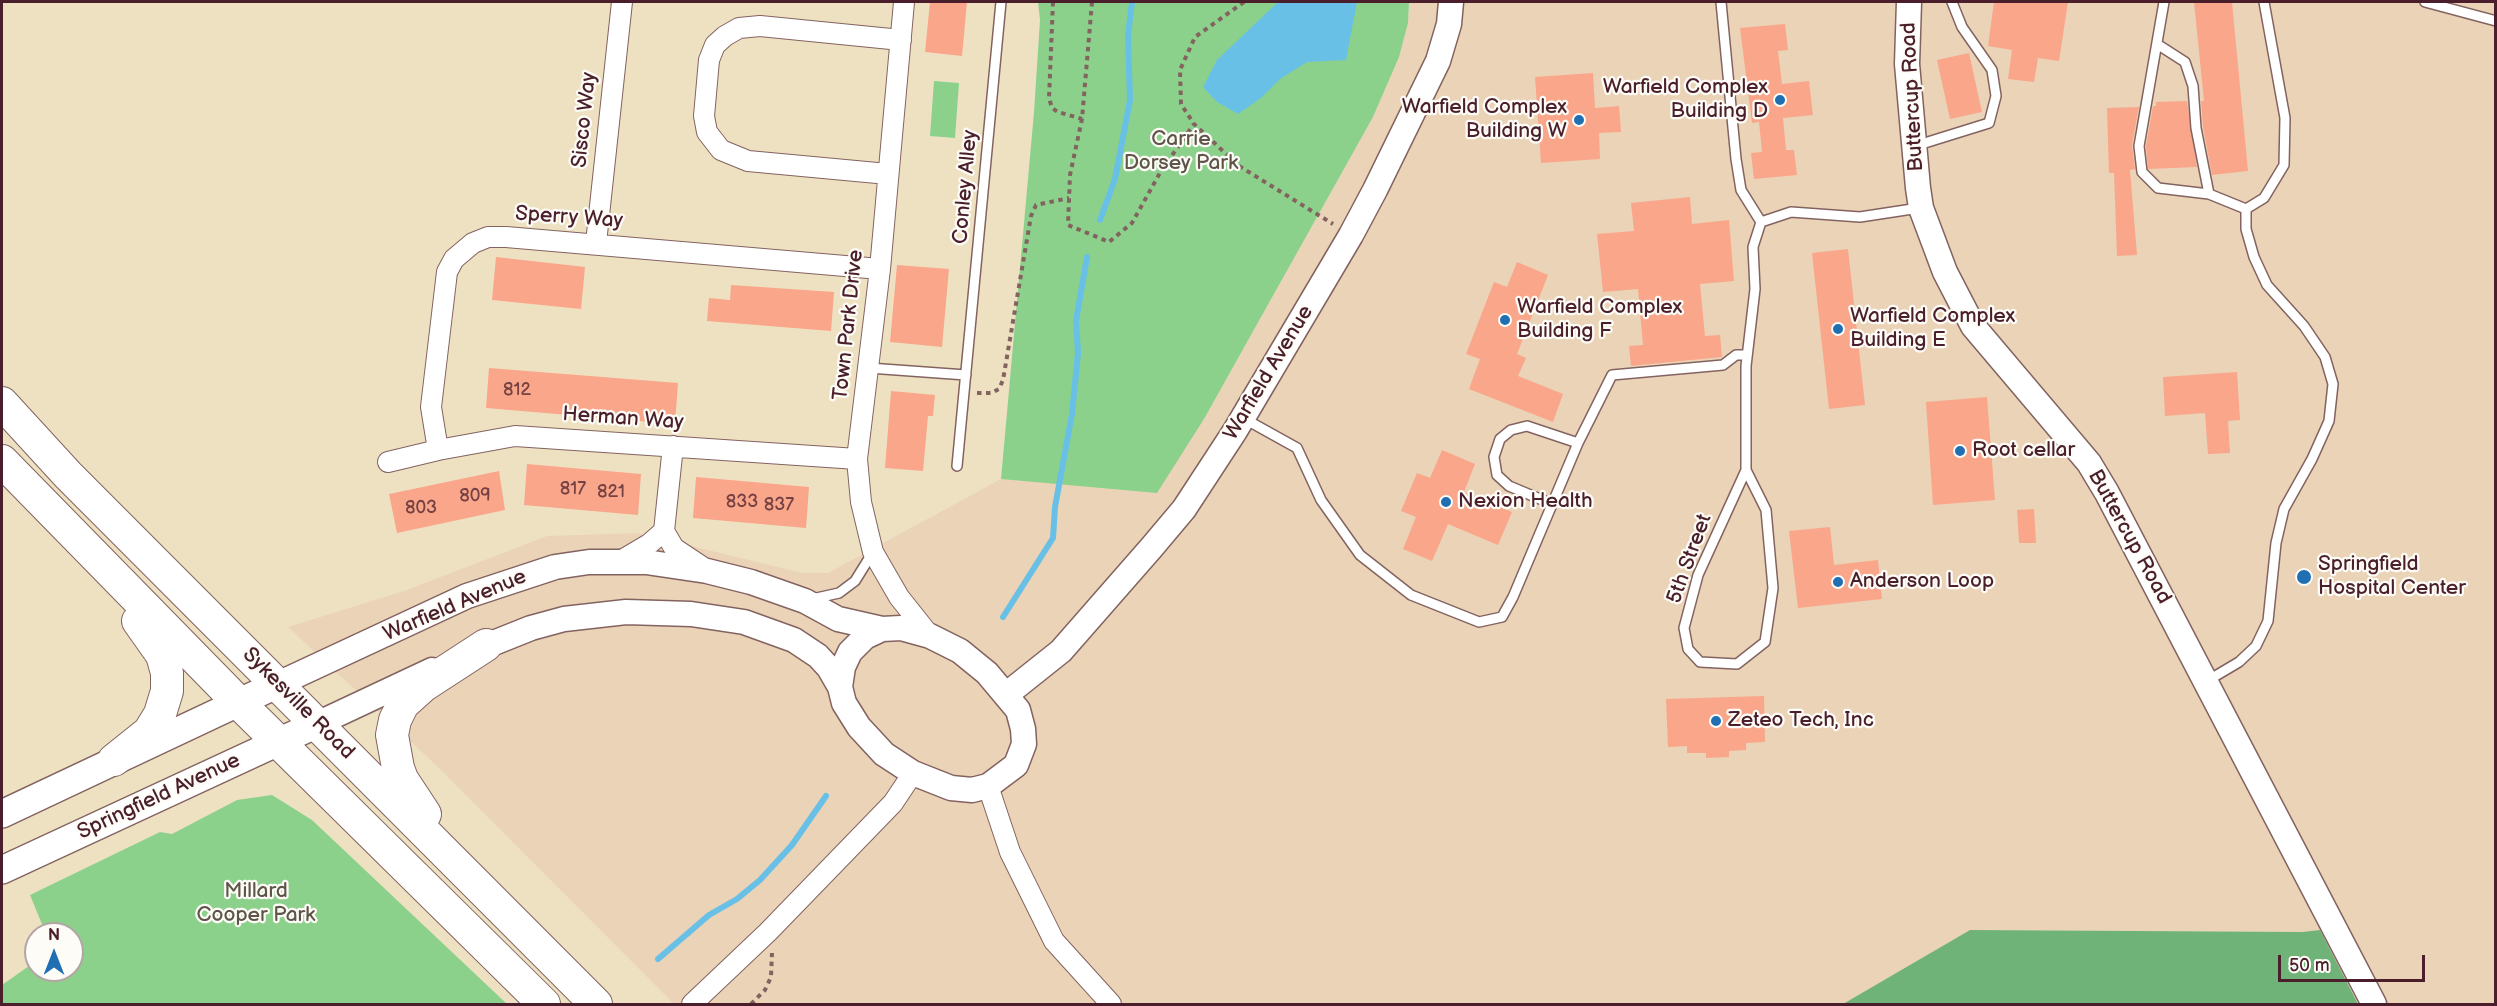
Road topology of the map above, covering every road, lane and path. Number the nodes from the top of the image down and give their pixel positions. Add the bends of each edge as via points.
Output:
1 (621, 2) edge
2 (904, 2) edge
3 (1001, 2) edge
4 (1053, 2) edge
5 (1092, 2) edge
6 (1244, 2) edge
7 (1451, 2) edge
8 (1721, 2) edge
9 (1909, 2) edge
10 (1952, 2) edge
11 (2164, 2) edge
12 (2264, 2) edge
13 (2425, 2) edge
14 (2496, 21) edge
15 (901, 40) junction
16 (2157, 44) junction
17 (1082, 119) junction
18 (1194, 124) junction
19 (1914, 146) junction
20 (888, 174) junction
21 (2209, 194) junction
22 (1069, 198) junction
23 (1921, 208) junction
24 (2246, 209) junction
25 (1761, 222) junction
26 (1352, 236) junction
27 (596, 243) junction
28 (880, 269) junction
29 (1747, 354) junction
30 (869, 368) junction
31 (966, 375) junction
32 (964, 392) junction
33 (2, 402) edge
34 (1243, 418) junction
35 (1578, 443) junction
36 (673, 446) junction
37 (438, 450) junction
38 (857, 459) junction
39 (2, 461) edge
40 (388, 462) dead end
41 (957, 466) dead end
42 (1746, 470) junction
43 (40, 503) junction
44 (1552, 504) junction
45 (664, 531) junction
46 (873, 552) junction
47 (622, 560) junction
48 (707, 571) junction
49 (805, 601) junction
50 (882, 629) junction
51 (930, 636) junction
52 (486, 645) junction
53 (2207, 681) junction
54 (278, 684) junction
55 (840, 687) junction
56 (1007, 694) junction
57 (239, 703) junction
58 (317, 723) junction
59 (278, 741) junction
60 (114, 760) junction
61 (912, 773) junction
62 (988, 786) junction
63 (2, 814) edge
64 (2, 870) edge
65 (464, 872) junction
66 (768, 932) junction
67 (544, 1005) edge
68 (596, 1005) edge
69 (692, 1005) edge
70 (751, 1005) edge
71 (1111, 1005) edge
72 (2374, 1005) edge

1 - 27 street, Sisco Way
2 - 15 street, Town Park Drive
3 - 31 lane, Conley Alley
4 - 17 path via 1049,98 1058,112
5 - 17 path
6 - 18 path via 1195,37 1180,70 1181,104
7 - 26 street, Warfield Avenue via 1438,61
8 - 25 lane via 1736,159 1742,190
9 - 19 street, Buttercup Road via 1907,64
10 - 19 lane via 1962,27 1992,70 1996,96 1989,123
11 - 16 lane
12 - 24 lane via 2285,118 2284,165 2264,198
13 - 14 lane
15 - 20 street, Town Park Drive
15 - 20 street via 760,26 739,28 715,45 709,60 704,116 707,132 721,150 748,161
16 - 21 lane via 2185,62 2193,86 2196,128
16 - 21 lane via 2139,146 2142,172 2158,188
17 - 22 path
18 - 22 path via 1161,171 1132,223 1109,242 1068,225
18 - 26 path via 1239,166
19 - 23 street, Buttercup Road
20 - 28 street, Town Park Drive
21 - 24 lane
22 - 32 path via 1036,205 1031,216 999,389 992,393
23 - 25 lane via 1860,217 1791,212
23 - 53 street, Buttercup Road via 1945,272 1973,326 2089,463
24 - 53 lane via 2246,229 2267,285 2304,326 2325,357 2333,384 2330,421 2284,509 2276,543 2268,621 2256,646 2239,662
25 - 29 lane, 5th Street via 1753,247 1755,289
26 - 34 street, Warfield Avenue
27 - 28 street, Sperry Way
27 - 37 street, Sperry Way via 488,237 473,243 454,259 447,272 431,407
28 - 30 street, Town Park Drive
29 - 35 lane via 1736,355 1723,365 1612,375
29 - 42 lane, 5th Street
30 - 31 lane
30 - 38 street, Town Park Drive
31 - 32 lane, Conley Alley
32 - 41 lane, Conley Alley
33 - 54 main road, Sykesville Road via 68,475
34 - 44 lane via 1297,448 1321,500 1360,555 1411,595 1479,622 1502,617
34 - 56 street, Warfield Avenue via 1184,509 1152,547 1061,651
35 - 44 lane
35 - 44 lane via 1527,426 1511,430 1500,439 1494,457 1497,475 1509,486
36 - 37 street, Herman Way via 515,436
36 - 38 street, Herman Way
36 - 45 street
37 - 40 street, Herman Way
38 - 46 street, Town Park Drive via 861,502
39 - 43 main road, Sykesville Road
42 - 42 lane, 5th Street via 1698,575 1684,628 1688,649 1700,662 1737,664 1765,642 1773,588 1766,510
43 - 57 main road, Sykesville Road
43 - 60 main road via 155,641 167,673 167,691 160,714 148,732
45 - 47 street
45 - 48 street via 674,548
46 - 49 lane via 855,581 839,593
46 - 51 street, Town Park Drive via 899,597
47 - 48 street, Warfield Avenue
47 - 54 street, Warfield Avenue via 555,567 514,578
48 - 49 street, Warfield Avenue
49 - 50 street, Warfield Avenue via 838,620
50 - 51 street via 901,628
50 - 55 street via 865,636 850,652
51 - 56 street via 960,651
52 - 55 street via 531,628 593,614 691,614 744,622 794,640 830,668
52 - 58 street
52 - 65 main road via 423,686 404,704 392,735 402,779
53 - 72 street, Buttercup Road
54 - 57 main road
54 - 58 main road, Sykesville Road
55 - 61 street via 844,703 859,728 884,754
56 - 62 street via 1018,710 1024,744 1016,765
57 - 59 main road, Sykesville Road
57 - 60 main road
58 - 59 main road, Springfield Avenue
58 - 65 main road, Sykesville Road
59 - 64 main road, Springfield Avenue
59 - 67 main road, Sykesville Road
60 - 63 main road
61 - 62 street via 951,788 972,790
61 - 66 street via 893,803
62 - 71 street via 1010,852 1054,941
65 - 68 main road, Sykesville Road
66 - 69 street
66 - 70 path via 771,977

